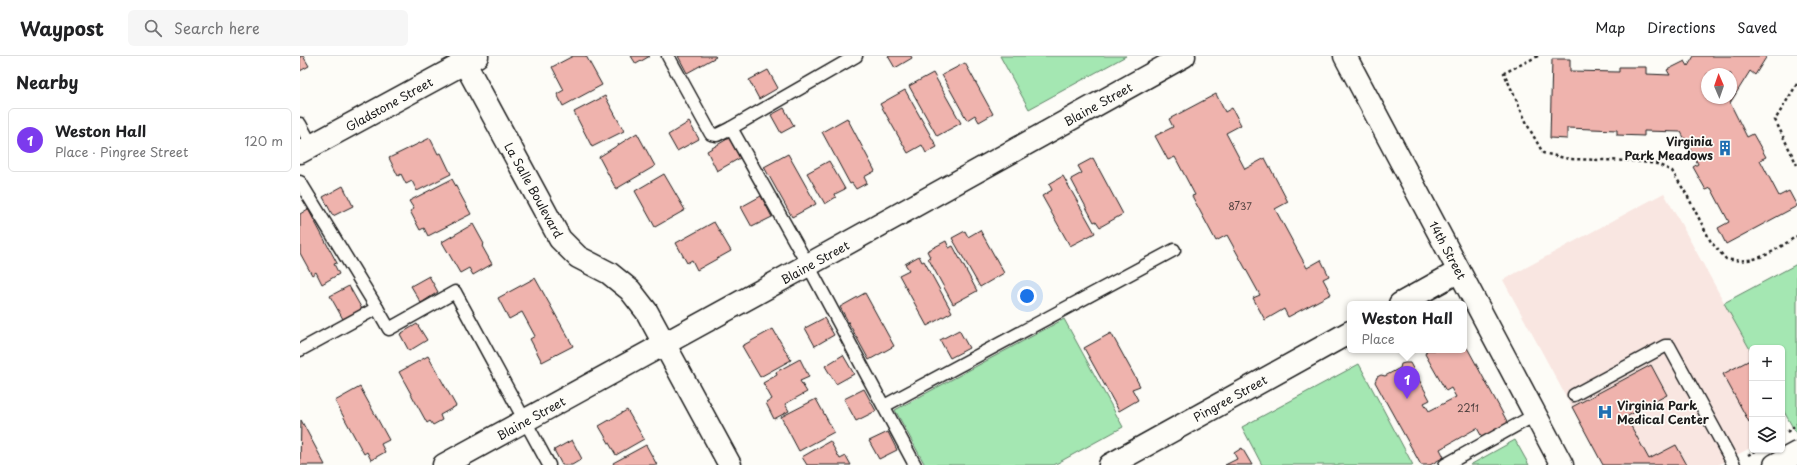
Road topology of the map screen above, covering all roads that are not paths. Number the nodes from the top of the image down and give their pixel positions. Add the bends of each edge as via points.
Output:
1 (668, 56) edge
2 (856, 56) edge
3 (1184, 56) edge
4 (1345, 56) edge
5 (468, 58) edge
6 (300, 124) edge
7 (731, 128) junction
8 (306, 149) edge
9 (300, 182) edge
10 (1174, 250) dead end
11 (808, 265) junction
12 (1459, 271) junction
13 (1405, 301) edge
14 (377, 308) junction
15 (1347, 334) edge
16 (664, 344) junction
17 (300, 350) edge
18 (1574, 395) dead end
19 (884, 406) junction
20 (1535, 415) junction
21 (525, 421) junction
22 (1797, 453) edge
23 (444, 465) edge
24 (549, 465) edge
25 (730, 465) edge
26 (915, 465) edge
27 (1110, 465) edge
28 (1445, 465) edge
29 (1562, 465) edge
30 (1734, 465) edge
31 (1775, 465) edge

1 - 7 lane via 711,134 717,135
2 - 7 lane
3 - 11 street, Blaine Street
4 - 12 street, 14th Street
5 - 8 street, Gladstone Street
5 - 16 street, La Salle Boulevard via 560,239 578,257 609,273 630,290 647,312
6 - 8 lane
7 - 11 lane
9 - 14 lane
10 - 19 lane
11 - 16 street, Blaine Street
11 - 19 lane
12 - 13 street
12 - 20 street, 14th Street
14 - 17 lane
14 - 21 lane via 389,329 455,292
15 - 27 street, Pingree Street
16 - 21 street, Blaine Street
16 - 25 street, La Salle Boulevard
18 - 30 lane via 1669,346
19 - 26 lane
20 - 28 lane
20 - 29 street, 14th Street
21 - 23 street, Blaine Street
21 - 24 lane
22 - 31 street

